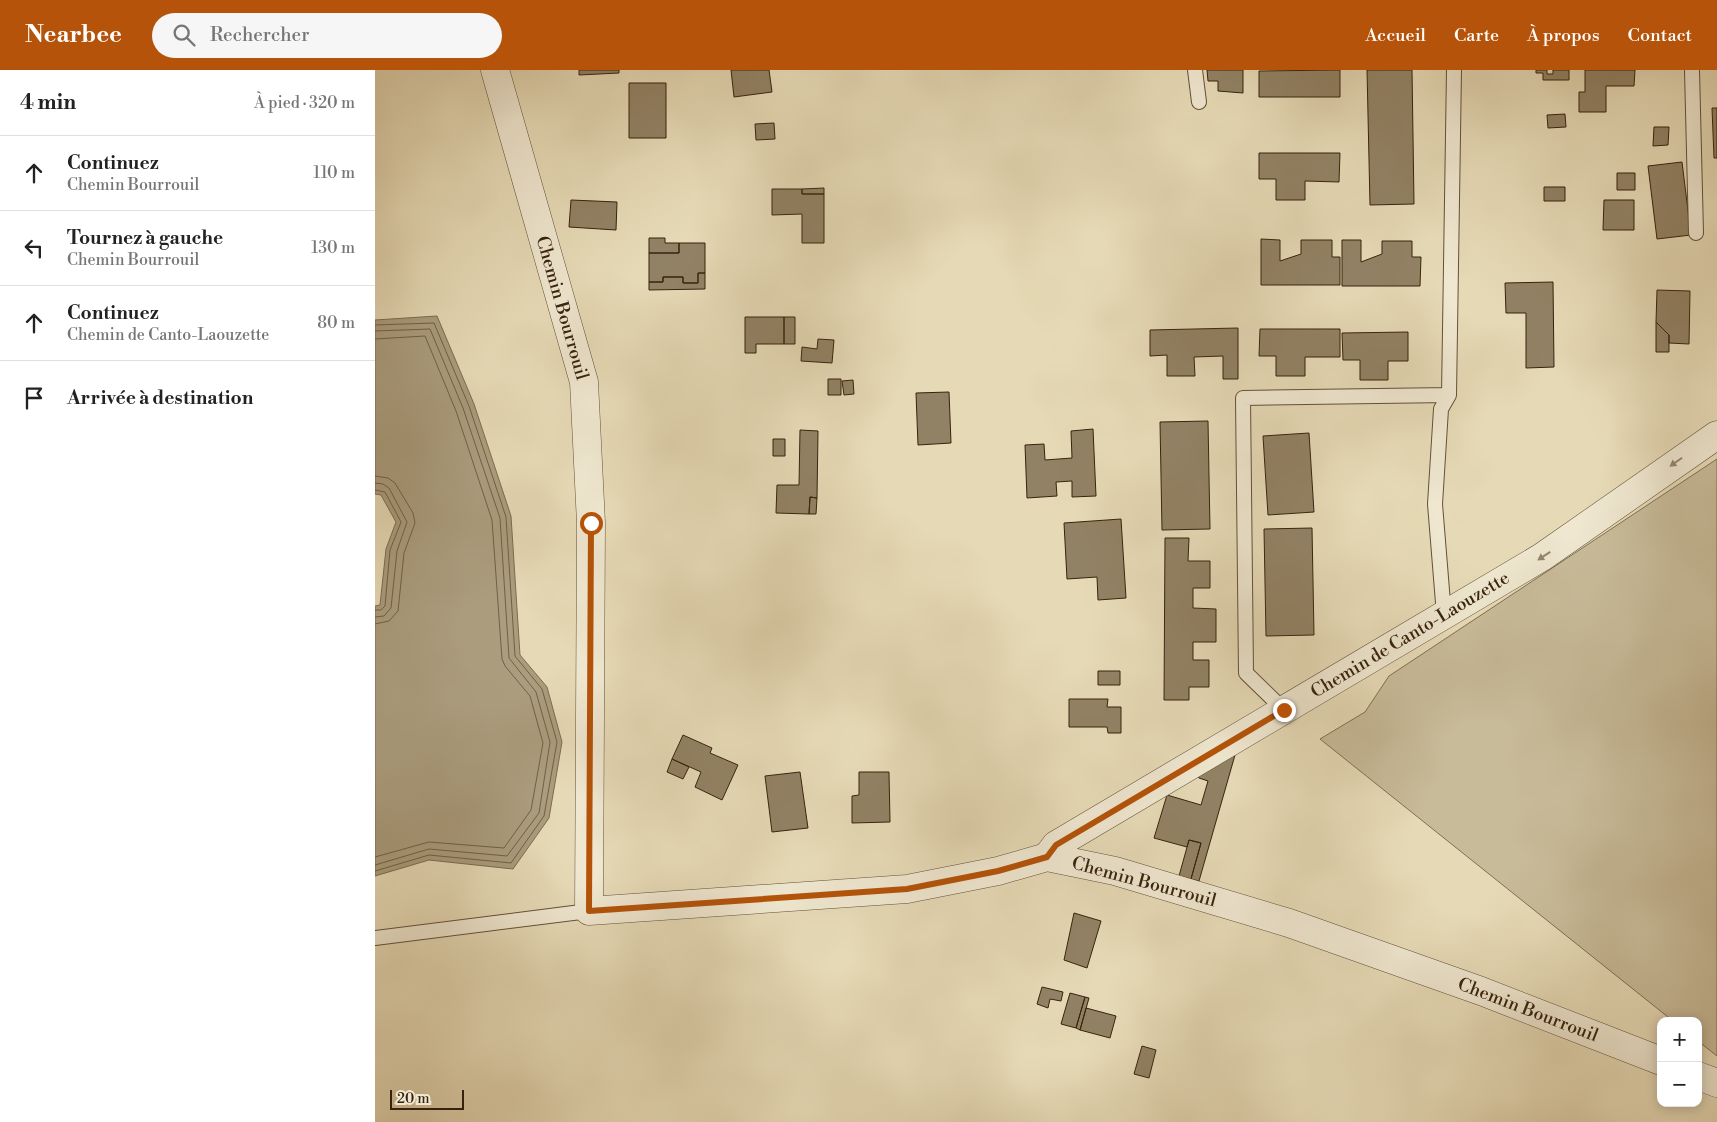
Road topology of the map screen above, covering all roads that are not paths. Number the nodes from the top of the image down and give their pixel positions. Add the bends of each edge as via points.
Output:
1 (495, 70) edge
2 (1195, 70) edge
3 (1454, 70) edge
4 (1692, 70) edge
5 (1199, 102) dead end
6 (1696, 233) dead end
7 (1449, 395) junction
8 (1717, 435) edge
9 (1444, 615) junction
10 (1284, 710) junction
11 (1047, 857) junction
12 (589, 911) junction
13 (375, 938) edge
14 (1657, 1059) edge
15 (1702, 1077) edge
16 (1717, 1083) edge

1 - 12 street, Chemin Bourrouil via 584,382 591,532
2 - 5 lane
3 - 7 lane
4 - 6 lane
7 - 9 lane via 1441,410 1435,504
7 - 10 lane via 1243,398 1245,673
8 -> 9 street, Chemin de Canto-Laouzette via 1542,557
9 - 10 street, Chemin de Canto-Laouzette
10 - 11 street, Chemin de Canto-Laouzette via 1056,845
11 - 12 street, Chemin Bourrouil via 998,871 907,889
11 - 14 street, Chemin Bourrouil via 1115,871 1289,923 1481,991
12 - 13 lane
15 - 16 street

